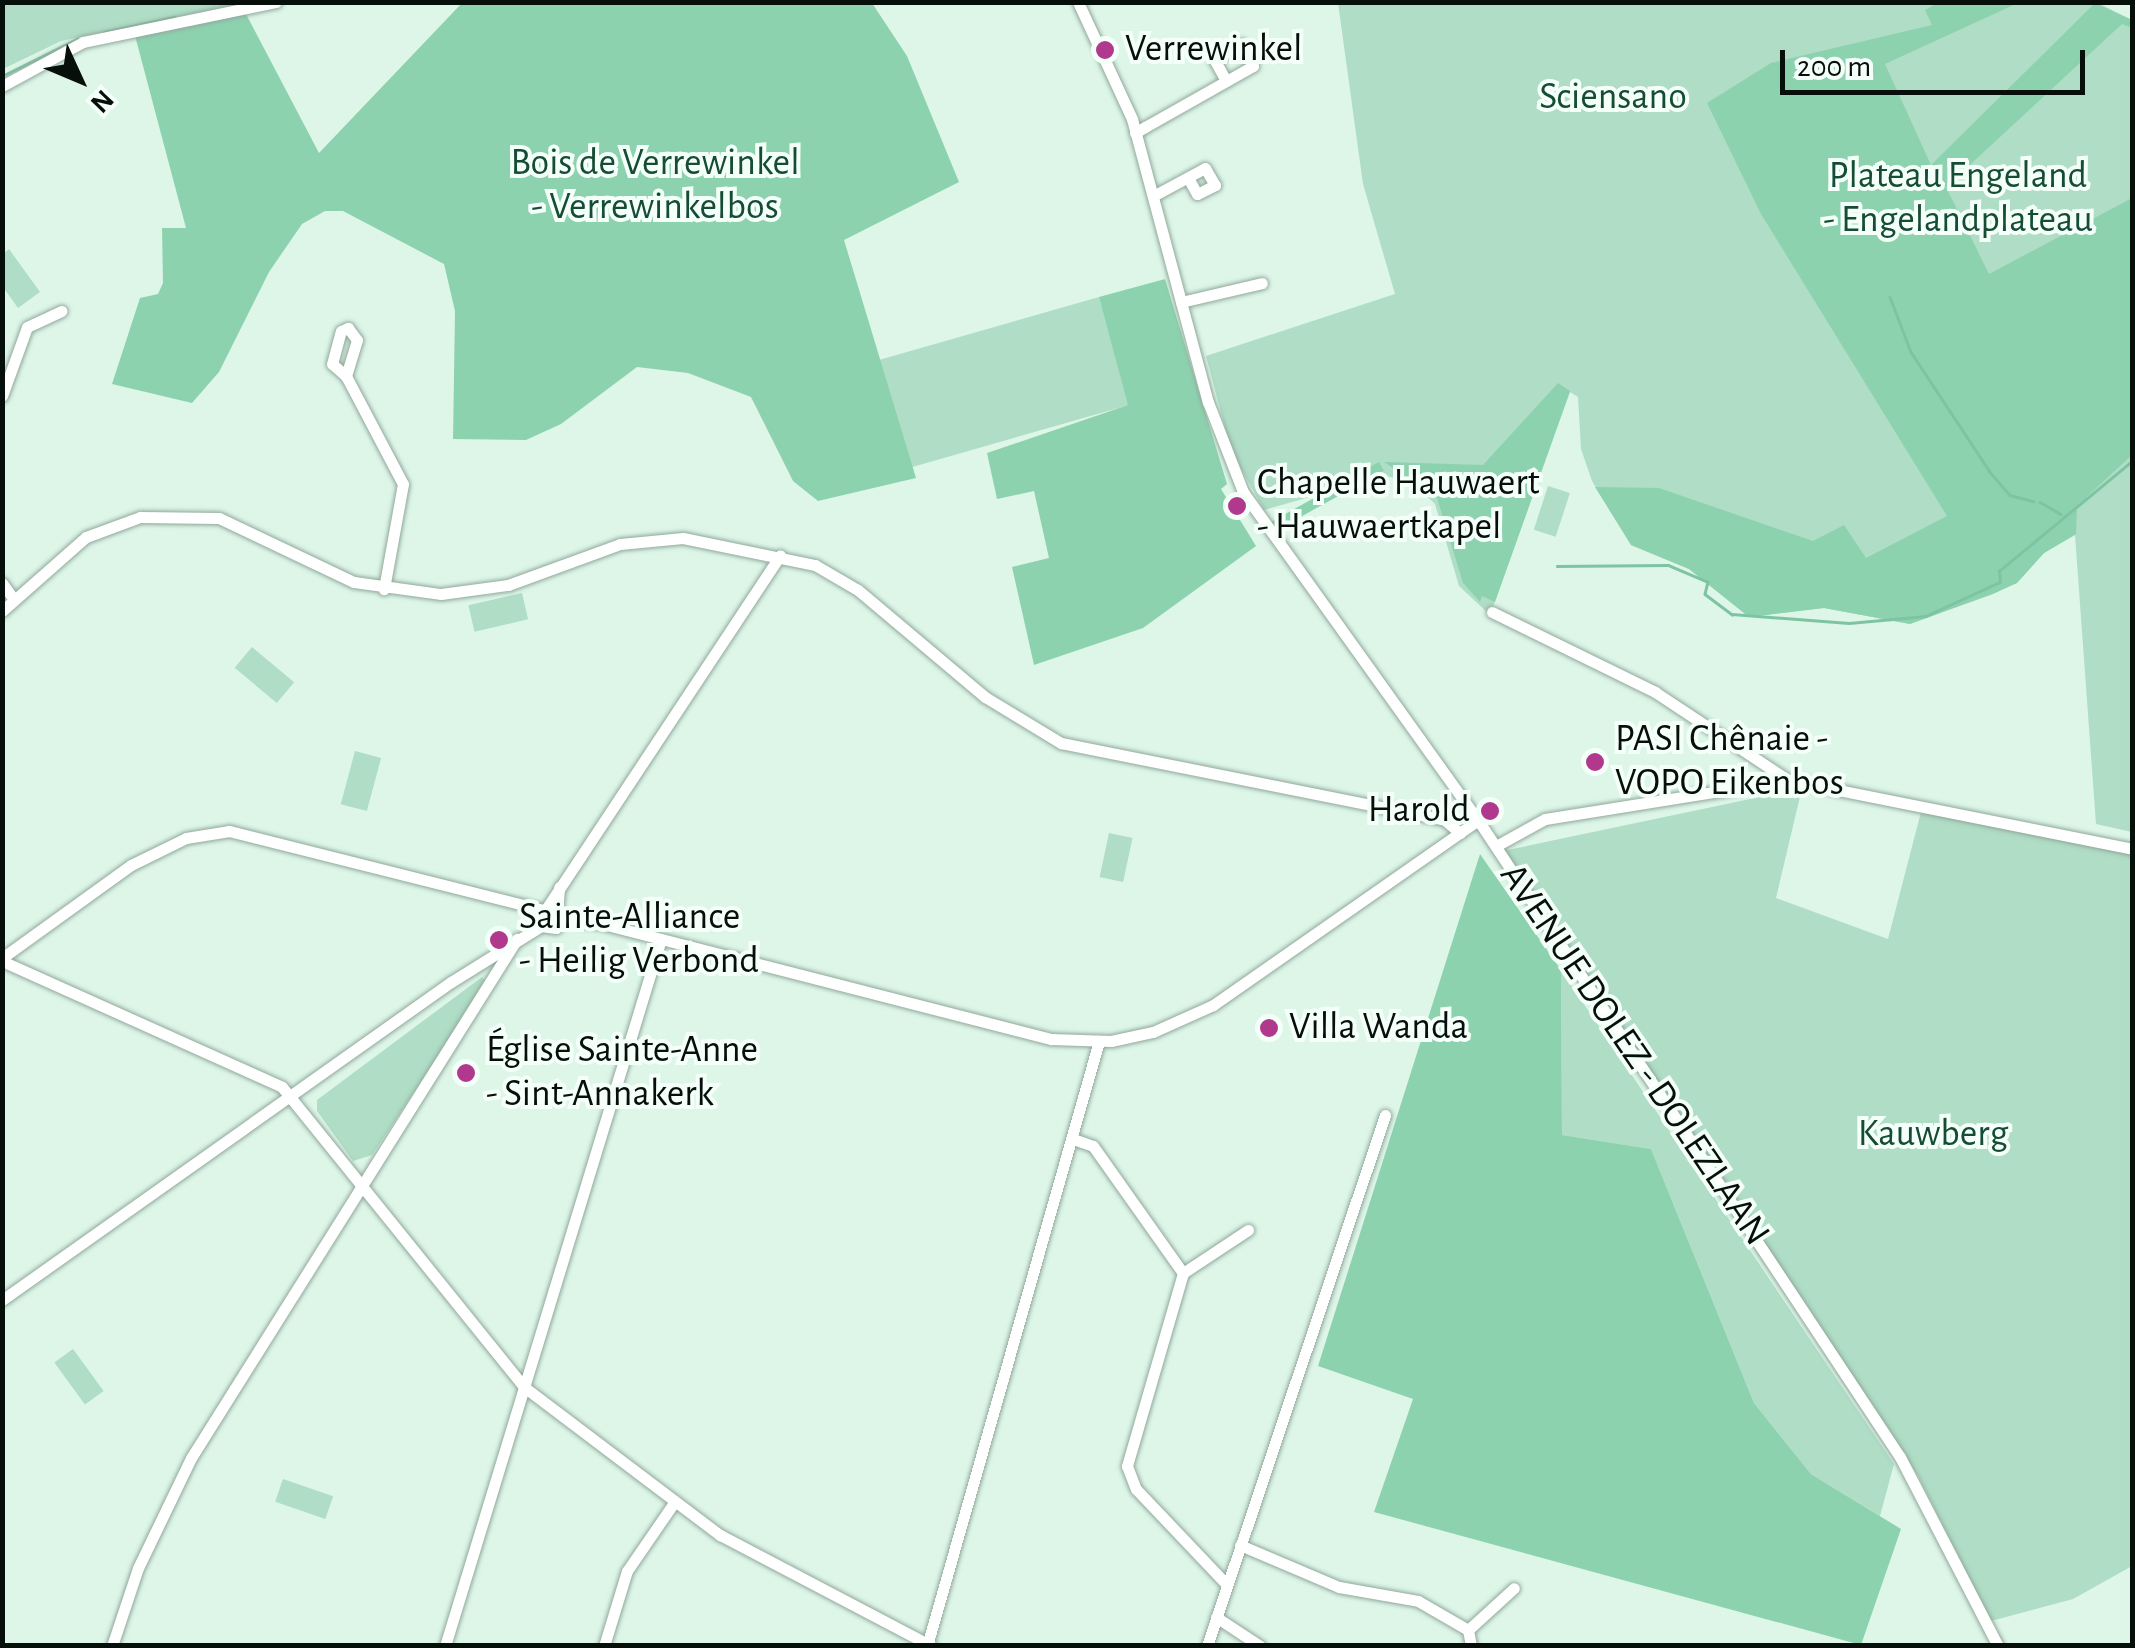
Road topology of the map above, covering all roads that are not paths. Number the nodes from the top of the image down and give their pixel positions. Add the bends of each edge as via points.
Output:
1 (276, 2) edge
2 (1080, 3) edge
3 (255, 6) edge
4 (1226, 81) dead end
5 (2, 86) edge
6 (1136, 132) junction
7 (1188, 178) dead end
8 (1153, 196) junction
9 (1262, 283) dead end
10 (1182, 302) junction
11 (60, 311) dead end
12 (346, 376) dead end
13 (2, 396) edge
14 (780, 555) junction
15 (2, 583) edge
16 (384, 589) junction
17 (14, 598) junction
18 (2, 611) edge
19 (1492, 612) dead end
20 (1788, 780) junction
21 (1478, 820) junction
22 (1460, 833) junction
23 (1496, 846) junction
24 (2132, 849) edge
25 (548, 916) junction
26 (661, 938) junction
27 (517, 939) junction
28 (2, 959) edge
29 (1099, 1042) junction
30 (291, 1096) junction
31 (1386, 1115) dead end
32 (1073, 1140) junction
33 (360, 1184) junction
34 (1248, 1230) dead end
35 (1183, 1274) junction
36 (2, 1300) edge
37 (524, 1387) junction
38 (673, 1504) junction
39 (1240, 1545) junction
40 (1226, 1584) junction
41 (1514, 1588) dead end
42 (1216, 1617) junction
43 (1468, 1630) junction
44 (929, 1645) edge
45 (112, 1646) edge
46 (444, 1646) edge
47 (604, 1646) edge
48 (1207, 1646) edge
49 (1260, 1646) edge
50 (1471, 1646) edge
51 (1998, 1646) edge

1 - 3 street
2 - 6 street, AVENUE DOLEZ - DOLEZLAAN
3 - 5 street via 83,42
4 - 6 street
6 - 8 street, AVENUE DOLEZ - DOLEZLAAN
7 - 8 street
8 - 10 street, AVENUE DOLEZ - DOLEZLAAN
9 - 10 street
10 - 21 street, AVENUE DOLEZ - DOLEZLAAN via 1222,445 1243,492
11 - 13 street via 28,328
12 - 16 street via 403,484
14 - 16 street via 683,538 620,544 508,585 441,594
14 - 22 street via 815,565 858,590 985,697 1061,743 1445,820
14 - 25 street via 559,886
15 - 17 street
16 - 17 street via 354,582 219,518 183,513 140,517 86,537
17 - 18 street
19 - 20 street via 1655,692
20 - 23 street via 1545,819
20 - 24 street
21 - 22 street
21 - 23 street, AVENUE DOLEZ - DOLEZLAAN
22 - 29 street via 1212,1005 1153,1032
23 - 51 street, AVENUE DOLEZ - DOLEZLAAN via 1918,1485
25 - 26 street
25 - 27 street
25 - 28 street via 520,901 229,831 186,838 130,864
26 - 29 street via 1051,1039
26 - 37 street
27 - 30 street
27 - 33 street
28 - 30 street
29 - 32 street
30 - 33 street
30 - 36 street
31 - 39 street
32 - 35 street via 1093,1146
32 - 44 street
33 - 37 street
33 - 45 street via 191,1458 138,1568
34 - 35 street
35 - 40 street via 1127,1466 1136,1489
37 - 38 street
37 - 46 street
38 - 44 street via 789,1576
38 - 47 street via 626,1571
39 - 40 street
39 - 43 street via 1339,1588 1418,1601
40 - 42 street
41 - 43 street
42 - 48 street
42 - 49 street
43 - 50 street

